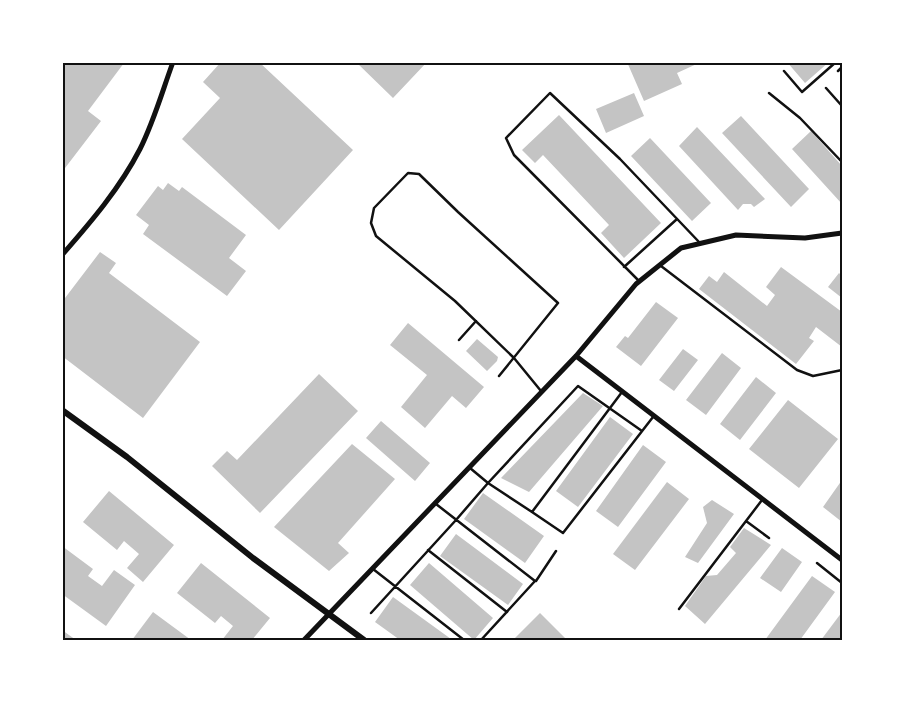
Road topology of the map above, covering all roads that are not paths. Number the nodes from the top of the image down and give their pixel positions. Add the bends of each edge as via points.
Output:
1 (172, 62) edge
2 (836, 62) edge
3 (842, 67) edge
4 (784, 71) dead end
5 (838, 71) dead end
6 (826, 88) dead end
7 (769, 93) dead end
8 (842, 106) edge
9 (842, 162) edge
10 (677, 219) junction
11 (842, 233) edge
12 (700, 243) junction
13 (62, 255) edge
14 (660, 265) junction
15 (624, 266) junction
16 (639, 282) junction
17 (476, 321) junction
18 (460, 340) dead end
19 (576, 356) junction
20 (514, 358) junction
21 (842, 370) edge
22 (499, 376) dead end
23 (542, 392) junction
24 (622, 392) junction
25 (610, 408) junction
26 (62, 410) edge
27 (654, 416) junction
28 (642, 431) junction
29 (470, 468) junction
30 (488, 483) junction
31 (763, 499) junction
32 (435, 504) junction
33 (532, 512) junction
34 (456, 520) junction
35 (746, 521) junction
36 (769, 538) dead end
37 (428, 550) junction
38 (556, 551) dead end
39 (842, 560) edge
40 (817, 563) dead end
41 (373, 568) junction
42 (535, 581) junction
43 (842, 583) edge
44 (395, 585) junction
45 (678, 608) dead end
46 (370, 612) dead end
47 (507, 612) junction
48 (330, 613) junction
49 (304, 640) edge
50 (364, 640) edge
51 (464, 640) edge
52 (481, 640) edge

1 - 13 street via 154,119 133,162 118,187
2 - 4 lane via 802,92
3 - 5 lane
6 - 8 lane
7 - 9 lane via 800,118
10 - 12 lane
10 - 15 lane
10 - 15 lane via 550,93 506,138 514,155
11 - 12 street via 805,238 736,235
12 - 14 street via 681,248
14 - 16 street
14 - 21 lane via 797,370 813,376
15 - 16 lane
16 - 19 street
17 - 18 lane
17 - 20 lane
17 - 20 lane via 376,236 371,223 374,208 408,174 419,174 558,303
19 - 23 street
19 - 24 street
20 - 22 lane
20 - 23 lane
23 - 29 street
24 - 25 lane
24 - 27 street
25 - 28 lane
25 - 30 lane via 578,386
25 - 33 lane
26 - 48 street via 253,558
27 - 28 lane
27 - 31 street
28 - 33 lane via 563,533
29 - 30 lane
29 - 32 street
30 - 33 lane
30 - 34 lane
31 - 35 lane
31 - 39 street
32 - 34 lane
32 - 41 street
34 - 37 lane
34 - 42 lane
35 - 36 lane
35 - 45 lane
37 - 44 lane
37 - 47 lane
38 - 42 lane
40 - 43 lane
41 - 44 lane
41 - 48 street
42 - 47 lane
44 - 46 lane
44 - 51 lane
47 - 52 lane
48 - 49 street
48 - 50 street

